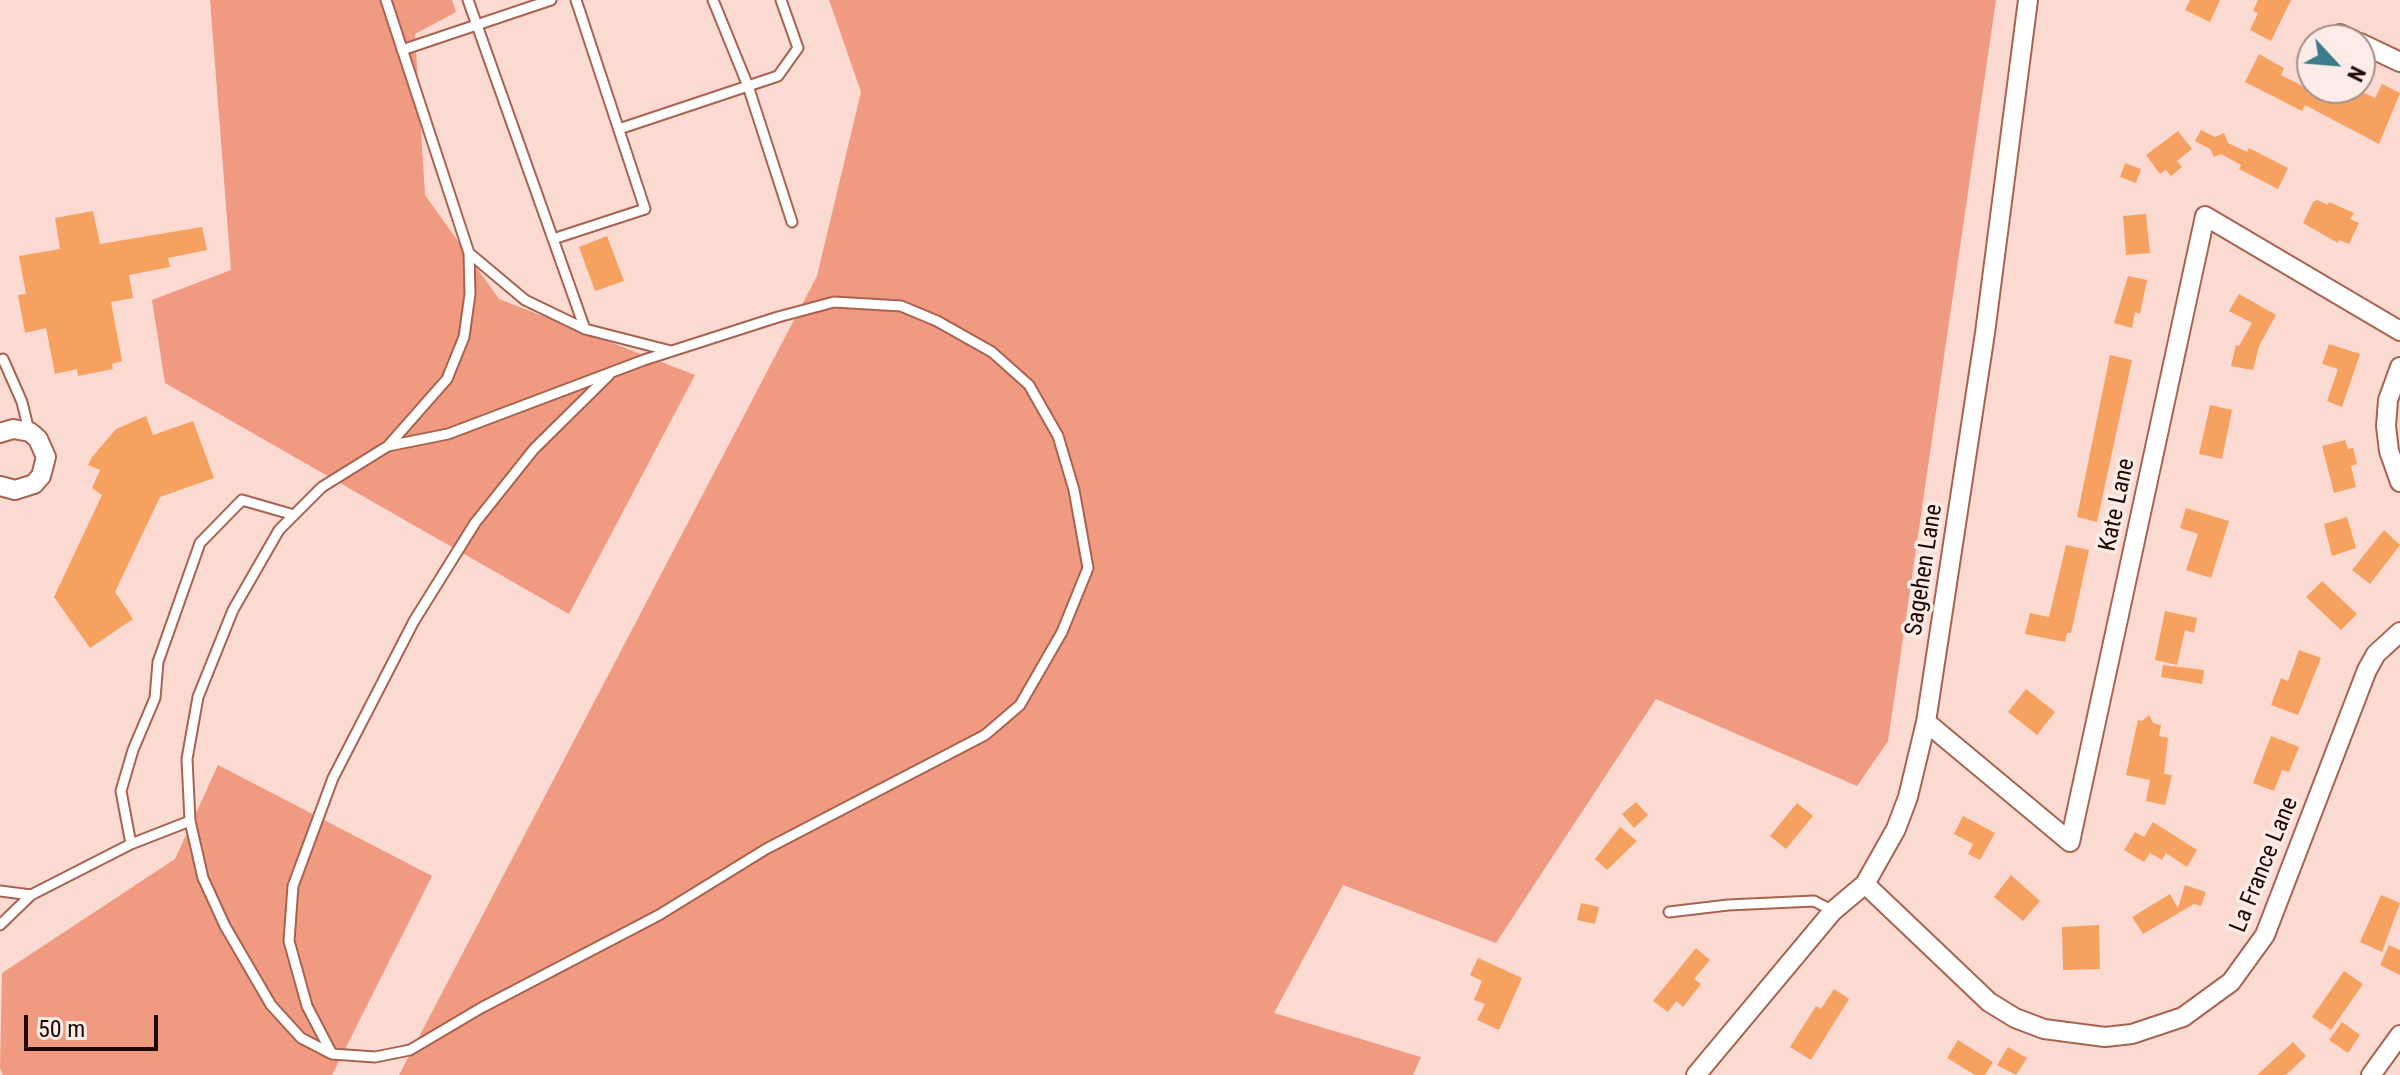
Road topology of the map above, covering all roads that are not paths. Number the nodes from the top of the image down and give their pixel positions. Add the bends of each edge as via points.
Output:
1 (386, 0) edge
2 (468, 0) edge
3 (517, 0) edge
4 (551, 0) edge
5 (576, 0) edge
6 (713, 0) edge
7 (781, 0) edge
8 (2028, 0) edge
9 (513, 12) junction
10 (476, 23) junction
11 (402, 50) junction
12 (2376, 51) edge
13 (2400, 62) edge
14 (748, 86) junction
15 (619, 129) junction
16 (792, 222) dead end
17 (553, 239) junction
18 (469, 253) junction
19 (585, 329) junction
20 (2400, 331) edge
21 (671, 351) junction
22 (3, 359) dead end
23 (2400, 367) edge
24 (611, 372) junction
25 (30, 432) junction
26 (0, 433) edge
27 (388, 446) junction
28 (2400, 482) edge
29 (2, 489) edge
30 (294, 515) junction
31 (2400, 632) edge
32 (1926, 722) junction
33 (190, 821) junction
34 (131, 844) junction
35 (1865, 884) junction
36 (0, 891) edge
37 (31, 895) junction
38 (1833, 911) junction
39 (1669, 912) dead end
40 (0, 925) edge
41 (2400, 1035) edge
42 (332, 1054) junction
43 (1696, 1075) edge
44 (2371, 1075) edge

1 - 11 lane
2 - 10 lane
3 - 9 lane
4 - 9 lane
5 - 15 lane
6 - 14 lane
7 - 14 lane via 798,48 778,76
8 - 32 street, Sagehen Lane via 1985,333
9 - 10 lane
10 - 11 lane
10 - 17 lane
11 - 18 lane
12 - 13 street
14 - 15 lane
14 - 16 lane
15 - 17 lane via 645,209
17 - 19 lane
18 - 19 lane via 525,300
18 - 27 lane via 464,337 447,379
19 - 21 lane
20 - 32 street, Kate Lane via 2205,216 2070,842
21 - 24 lane
21 - 42 lane via 834,302 901,306 992,352 1029,385 1058,436 1074,490 1088,568 1062,632 1020,705 985,735 766,849 659,915 410,1050 375,1057
22 - 25 lane
23 - 28 street via 2388,400 2386,426
24 - 27 lane via 448,434
24 - 42 lane via 534,449 475,523 414,621 333,778 293,886 289,941 307,1006
25 - 26 street
25 - 29 street via 46,457 41,476 25,488
27 - 30 lane via 322,487
30 - 33 lane via 279,530 233,610 198,697 187,759
30 - 34 lane via 242,500 200,543 158,662 155,698 121,791
31 - 35 street, La France Lane via 2367,670 2265,935 2231,982 2183,1017 2105,1037 2074,1036 2015,1018 1989,1002
32 - 35 street, Sagehen Lane via 1896,829
33 - 34 lane
33 - 42 lane via 203,878 271,1005 301,1038
34 - 37 lane
35 - 38 street, Sagehen Lane
36 - 37 lane
37 - 40 lane
38 - 39 lane via 1814,901
38 - 43 street, Sagehen Lane
41 - 44 street

